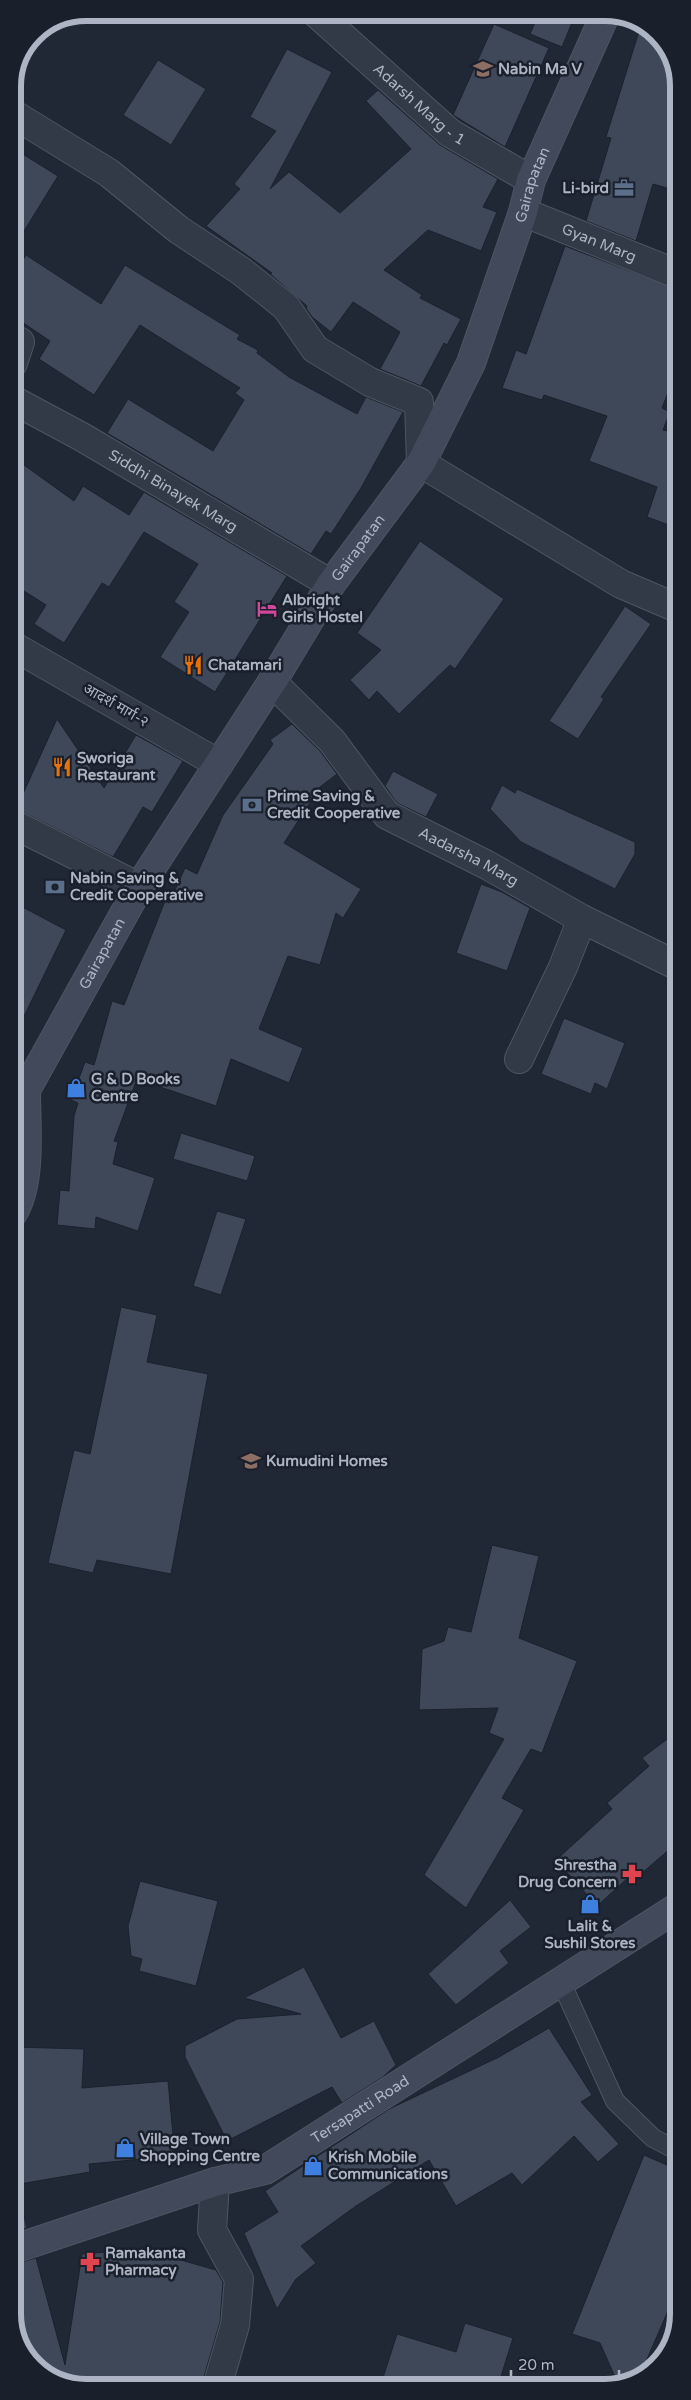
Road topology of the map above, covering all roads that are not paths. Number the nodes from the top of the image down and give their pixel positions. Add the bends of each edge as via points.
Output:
1 (325, 21) edge
2 (602, 21) edge
3 (21, 119) edge
4 (531, 180) junction
5 (523, 212) junction
6 (670, 271) edge
7 (21, 404) edge
8 (421, 463) junction
9 (331, 584) junction
10 (670, 605) edge
11 (21, 651) edge
12 (272, 682) junction
13 (219, 764) junction
14 (21, 828) edge
15 (139, 886) junction
16 (582, 919) junction
17 (670, 962) edge
18 (519, 1059) dead end
19 (21, 1092) edge
20 (21, 1109) edge
21 (21, 1188) edge
22 (670, 1913) edge
23 (561, 1982) junction
24 (670, 2146) edge
25 (215, 2182) junction
26 (21, 2247) edge
27 (219, 2379) edge

1 - 4 street, Adarsh Marg - 1 via 450,132
2 - 4 main road, Gairapatan
3 - 8 street via 109,173 179,230 241,271 286,308 315,349 370,382 419,402
4 - 5 main road, Gairapatan
5 - 6 street, Gyan Marg
5 - 8 main road, Gairapatan via 471,363
7 - 9 street, Siddhi Binayek Marg
8 - 9 main road, Gairapatan
8 - 10 street via 621,584
9 - 12 main road, Gairapatan
11 - 13 street, आदर्श मार्ग-२
12 - 13 main road, Gairapatan
12 - 16 street, Aadarsha Marg via 332,741 387,815 487,864
13 - 15 main road, Gairapatan
14 - 15 street
15 - 19 main road, Gairapatan
16 - 17 street, Aadarsha Marg
16 - 18 street
20 - 21 main road via 25,1170
22 - 23 main road, Tersapatti Road
23 - 24 lane via 615,2101 652,2138
23 - 25 main road, Tersapatti Road via 265,2170
25 - 26 main road, Tersapatti Road
25 - 27 street via 212,2230 239,2279 236,2325

